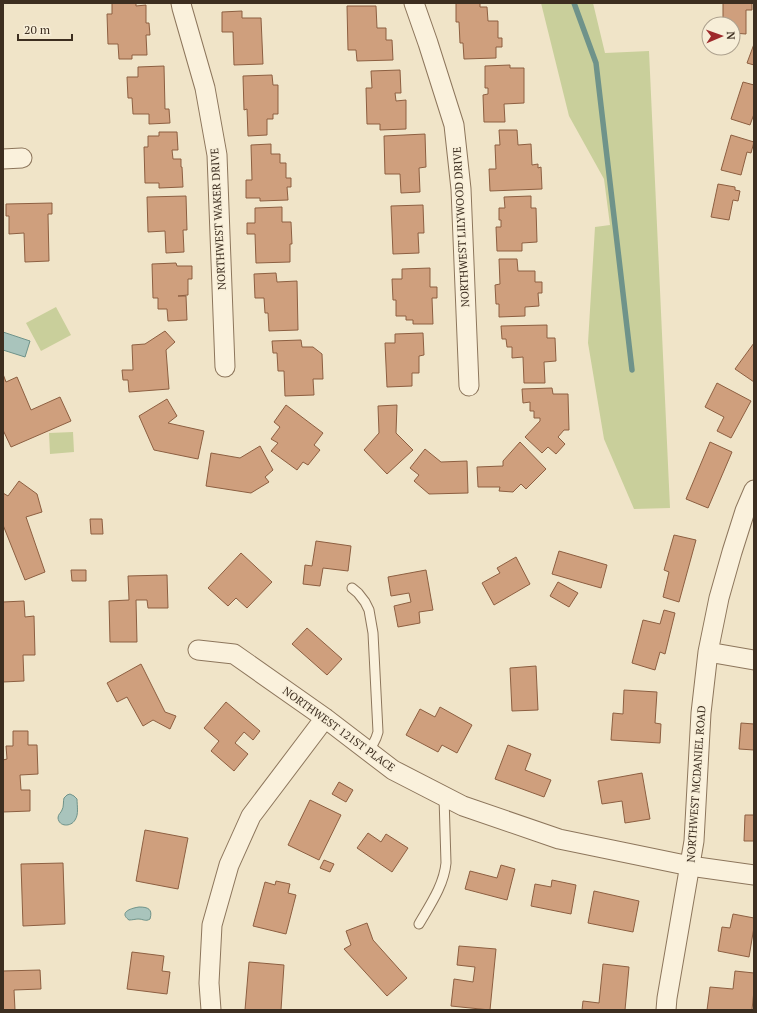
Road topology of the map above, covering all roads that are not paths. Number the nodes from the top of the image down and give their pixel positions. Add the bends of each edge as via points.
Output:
1 (181, 3) edge
2 (414, 3) edge
3 (22, 158) dead end
4 (3, 159) edge
5 (225, 367) dead end
6 (469, 386) dead end
7 (754, 490) edge
8 (352, 588) dead end
9 (198, 650) dead end
10 (708, 652) junction
11 (754, 660) edge
12 (325, 718) junction
13 (369, 752) junction
14 (444, 797) junction
15 (690, 866) junction
16 (754, 874) edge
17 (419, 924) dead end
18 (211, 1010) edge
19 (666, 1010) edge

1 - 5 street, NORTHWEST WAKER DRIVE via 205,88 217,156
2 - 6 street, NORTHWEST LILYWOOD DRIVE via 454,125 462,189
3 - 4 street
7 - 10 street, NORTHWEST MCDANIEL ROAD via 720,592
8 - 13 lane via 369,610 373,633 378,732
9 - 12 street, NORTHWEST 121ST PLACE via 234,654
10 - 11 street
10 - 15 street, NORTHWEST MCDANIEL ROAD
12 - 13 street, NORTHWEST 121ST PLACE
12 - 18 street via 251,816 229,864 212,925 209,983
13 - 14 street, NORTHWEST 121ST PLACE via 393,770
14 - 15 street, NORTHWEST 121ST PLACE via 559,839
14 - 17 lane via 445,872
15 - 16 street, NORTHWEST 121ST PLACE
15 - 19 street, NORTHWEST MCDANIEL ROAD

